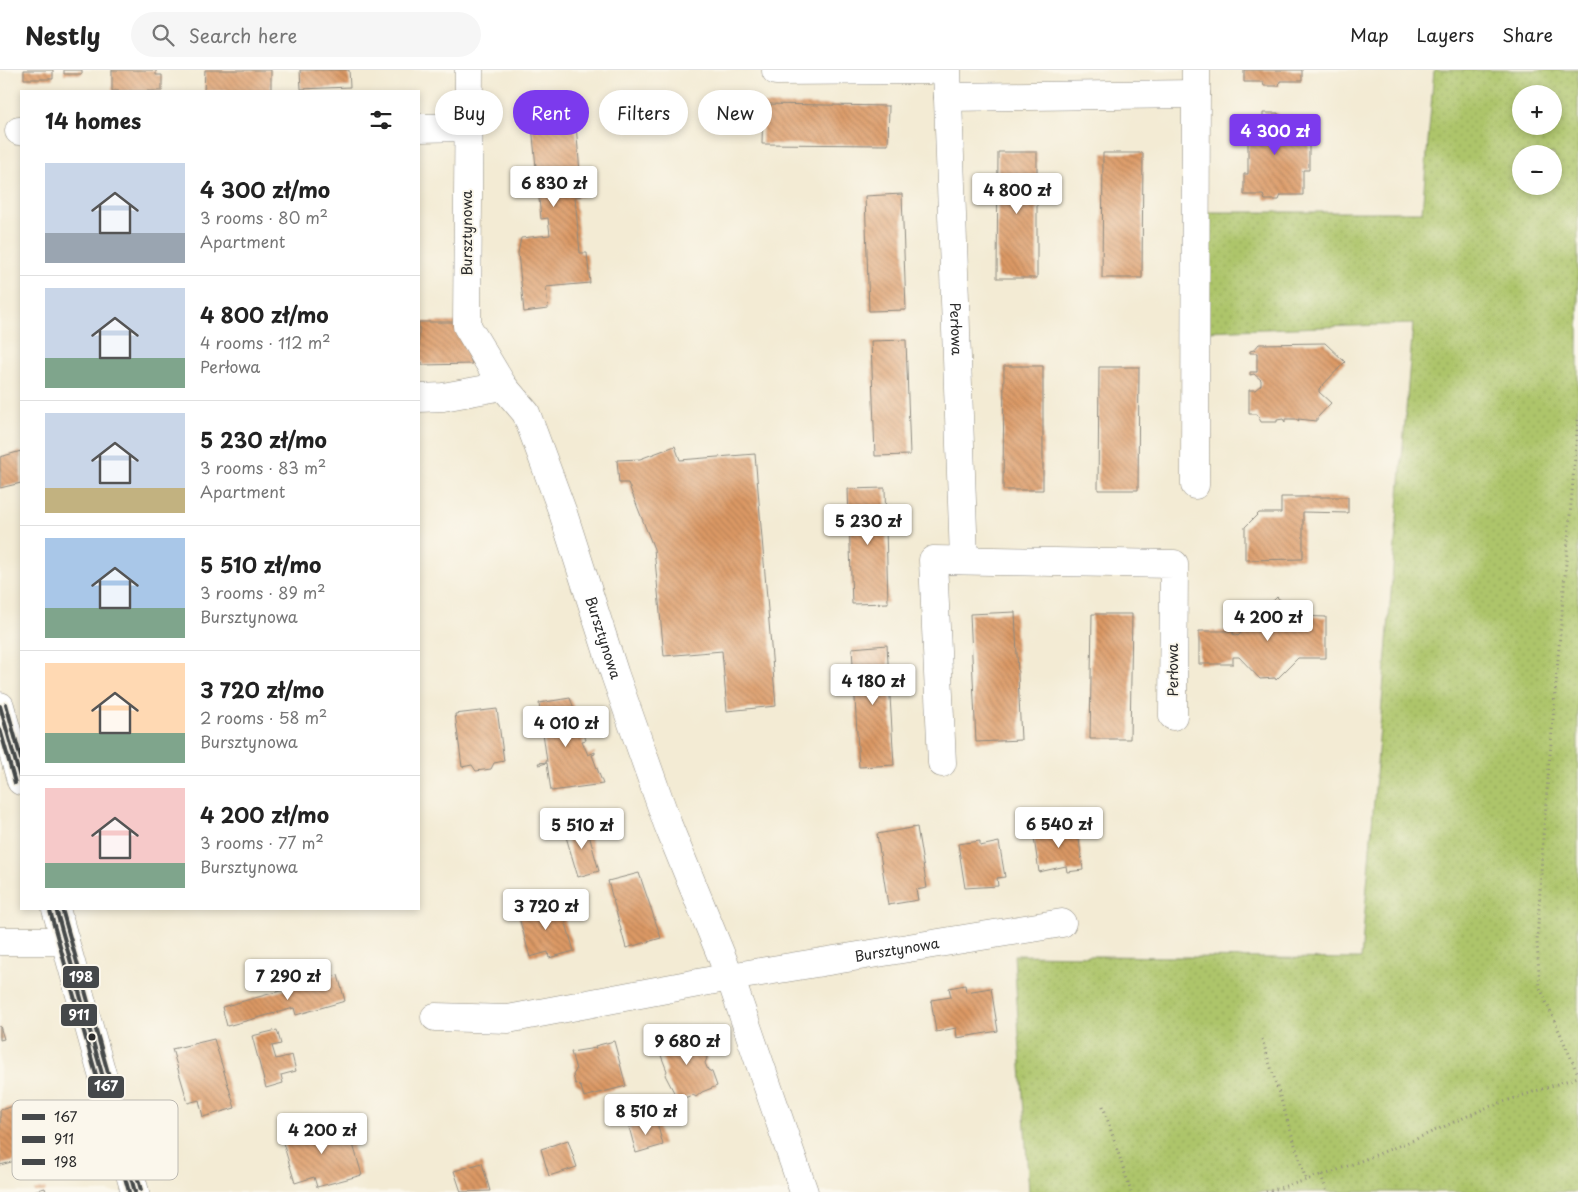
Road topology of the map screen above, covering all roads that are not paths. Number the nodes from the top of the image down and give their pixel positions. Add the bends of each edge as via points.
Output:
1 (469, 70) edge
2 (929, 70) edge
3 (947, 70) edge
4 (776, 71) edge
5 (843, 71) edge
6 (1196, 82) edge
7 (469, 90) edge
8 (948, 97) junction
9 (420, 128) edge
10 (435, 128) edge
11 (468, 135) edge
12 (503, 386) junction
13 (420, 398) edge
14 (1195, 485) dead end
15 (964, 560) junction
16 (0, 706) edge
17 (1173, 716) dead end
18 (942, 763) dead end
19 (20, 777) edge
20 (56, 910) edge
21 (1062, 923) dead end
22 (0, 941) edge
23 (65, 941) junction
24 (730, 977) junction
25 (435, 1017) dead end
26 (109, 1100) edge
27 (804, 1192) edge

1 - 7 street, Bursztynowa
2 - 5 street
3 - 8 street, Perłowa
4 - 5 street
6 - 8 street
6 - 14 street
8 - 15 street, Perłowa
9 - 10 street
11 - 12 street, Bursztynowa via 467,326
12 - 13 street
12 - 24 street, Bursztynowa via 526,413 668,825
15 - 17 street, Perłowa via 1174,564
15 - 18 street, Perłowa via 933,560
16 - 19 street
20 - 23 street
21 - 24 street, Bursztynowa
22 - 23 street
23 - 26 street
24 - 25 street, Bursztynowa via 508,1019
24 - 27 street, Bursztynowa

